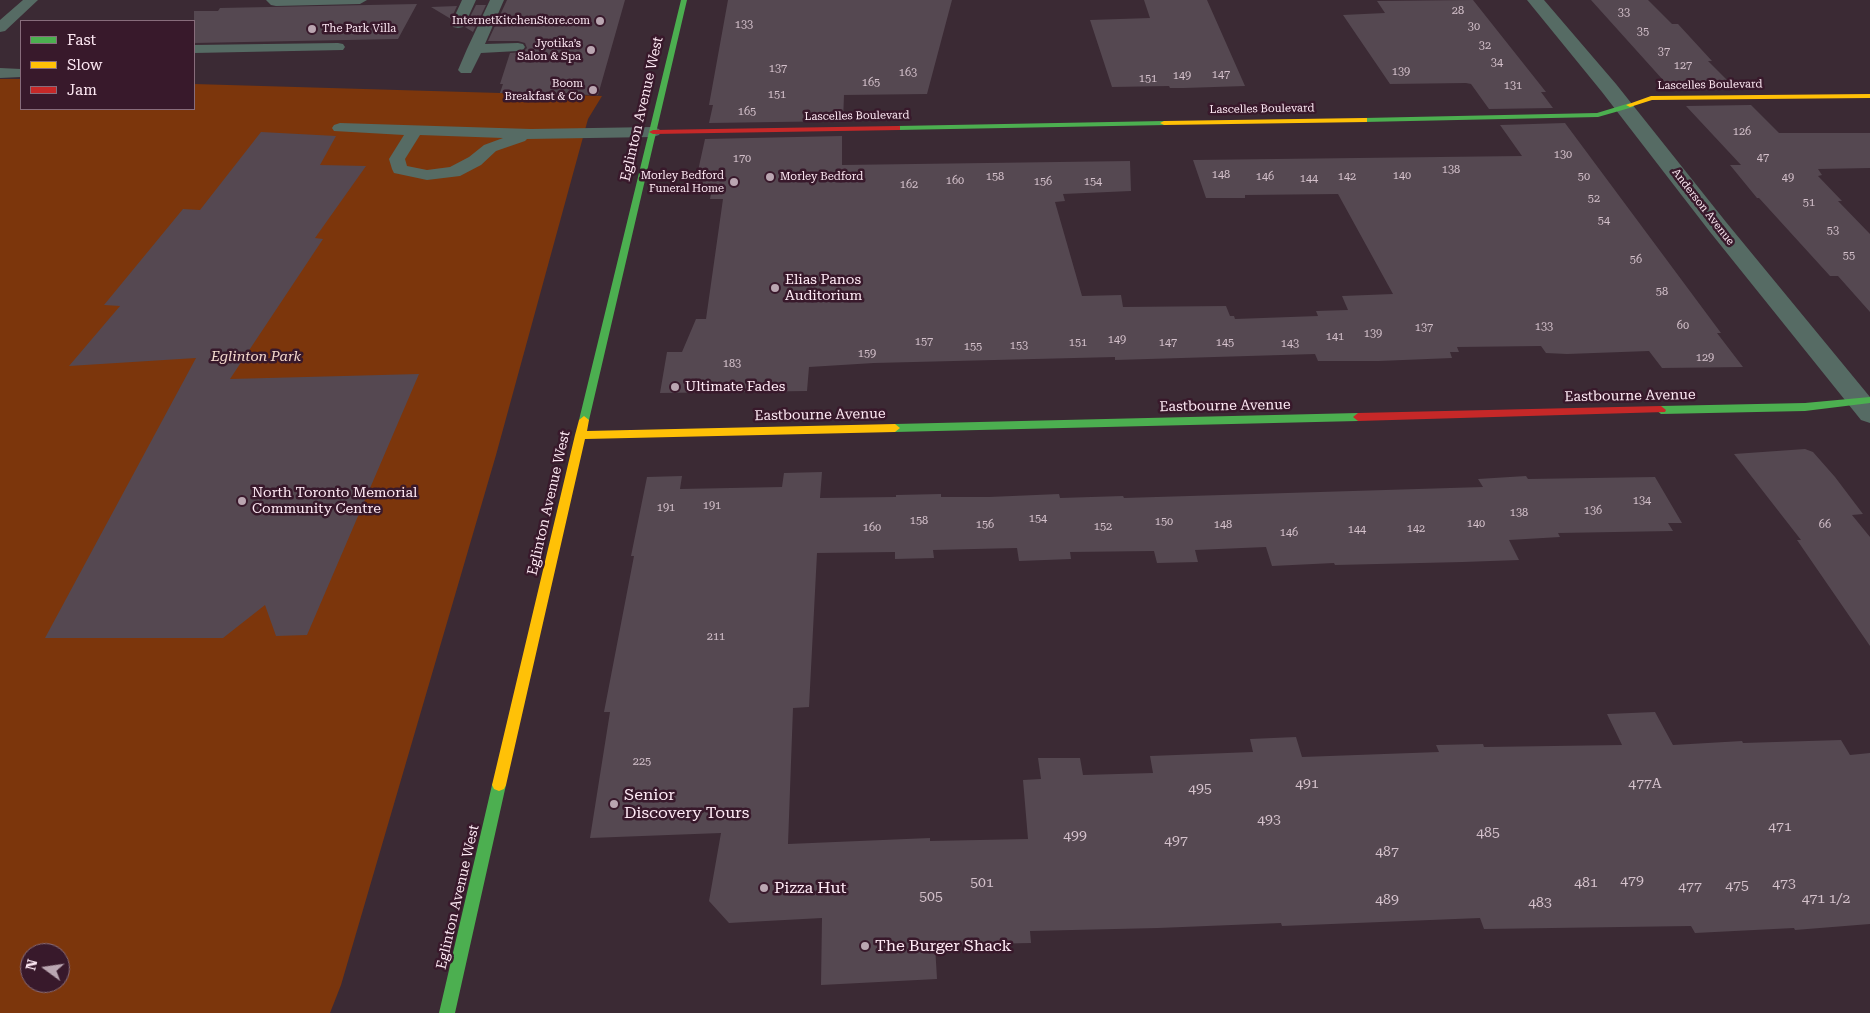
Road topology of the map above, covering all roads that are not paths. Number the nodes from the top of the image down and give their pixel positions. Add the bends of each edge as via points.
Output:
1 (31, 0) edge
2 (273, 0) edge
3 (360, 0) edge
4 (469, 0) edge
5 (497, 0) edge
6 (684, 0) edge
7 (1535, 0) edge
8 (458, 24) dead end
9 (0, 28) edge
10 (338, 47) dead end
11 (518, 47) dead end
12 (195, 49) edge
13 (474, 49) junction
14 (466, 70) dead end
15 (0, 73) edge
16 (20, 73) edge
17 (1870, 96) edge
18 (1624, 106) junction
19 (340, 128) dead end
20 (415, 130) junction
21 (652, 132) junction
22 (531, 134) junction
23 (1867, 405) edge
24 (580, 435) junction
25 (447, 1013) edge

1 - 9 lane
2 - 3 lane
4 - 8 lane
5 - 13 lane
6 - 21 street, Eglinton Avenue West
7 - 18 street, Anderson Avenue
10 - 12 lane
11 - 13 lane
13 - 14 lane
15 - 16 lane
17 - 18 street, Lascelles Boulevard via 1650,98
18 - 21 street, Lascelles Boulevard via 1598,115 1564,116
18 - 23 street, Anderson Avenue via 1718,227
19 - 20 lane
20 - 22 lane
20 - 22 lane via 397,158 400,169 427,175 454,172 490,148
21 - 22 lane
21 - 24 street, Eglinton Avenue West
23 - 24 street, Eastbourne Avenue
24 - 25 street, Eglinton Avenue West

